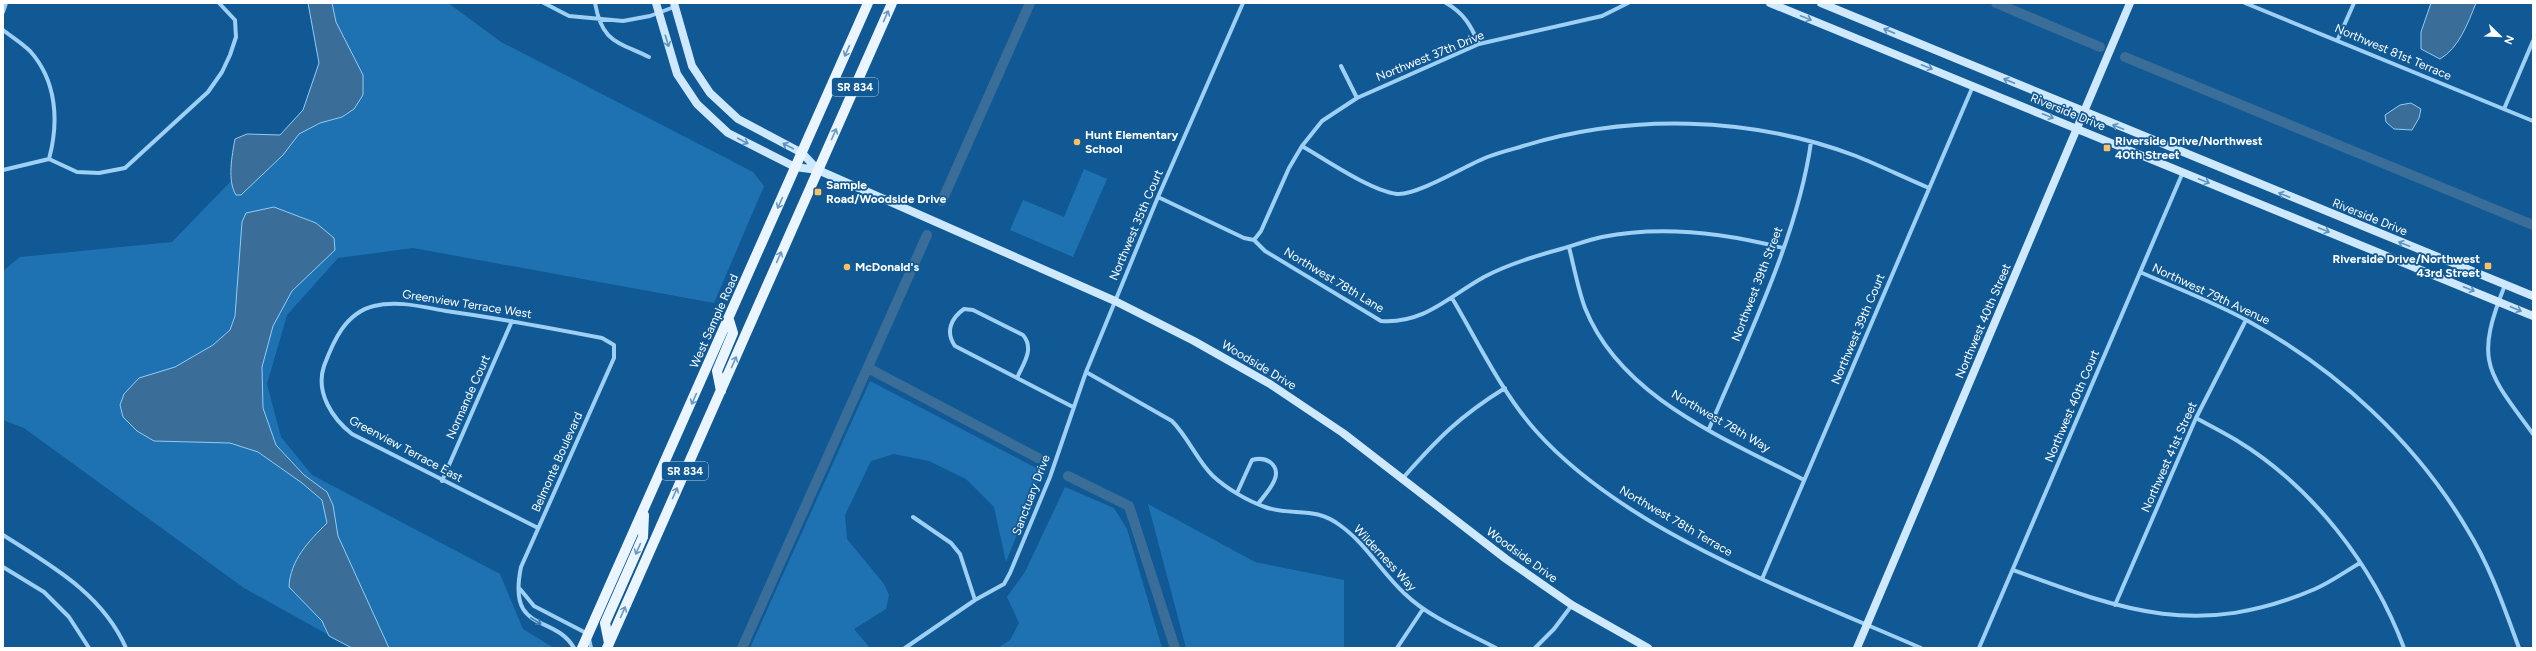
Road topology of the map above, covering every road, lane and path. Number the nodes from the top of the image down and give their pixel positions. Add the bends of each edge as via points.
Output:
1 (6, 3) edge
2 (219, 3) edge
3 (544, 3) edge
4 (595, 3) edge
5 (656, 3) edge
6 (868, 3) edge
7 (892, 3) edge
8 (1243, 3) edge
9 (1446, 3) edge
10 (1628, 3) edge
11 (1770, 3) edge
12 (1821, 3) edge
13 (2130, 3) edge
14 (2245, 3) edge
15 (2354, 3) edge
16 (674, 5) edge
17 (3, 12) edge
18 (659, 13) junction
19 (598, 19) junction
20 (3, 30) edge
21 (2338, 39) junction
22 (2533, 41) edge
23 (1479, 44) junction
24 (649, 57) dead end
25 (1341, 66) dead end
26 (1973, 86) junction
27 (1357, 98) junction
28 (2504, 109) junction
29 (2084, 113) junction
30 (2533, 121) edge
31 (2077, 128) junction
32 (1811, 142) junction
33 (1302, 146) junction
34 (802, 153) junction
35 (48, 160) junction
36 (795, 167) junction
37 (3, 170) edge
38 (818, 170) junction
39 (2183, 172) junction
40 (1929, 188) junction
41 (1158, 197) junction
42 (1254, 240) junction
43 (1569, 247) junction
44 (1782, 248) junction
45 (2140, 272) junction
46 (2505, 285) junction
47 (2533, 296) edge
48 (1452, 298) junction
49 (1115, 301) junction
50 (2498, 301) junction
51 (2533, 316) edge
52 (512, 320) junction
53 (729, 320) junction
54 (2246, 320) junction
55 (614, 345) joint
56 (331, 346) joint
57 (1086, 372) junction
58 (1017, 378) junction
59 (1505, 388) junction
60 (721, 390) junction
61 (1073, 407) junction
62 (2196, 418) junction
63 (1709, 429) junction
64 (2533, 434) edge
65 (1403, 478) junction
66 (1804, 480) junction
67 (442, 481) junction
68 (1237, 493) junction
69 (1258, 504) junction
70 (644, 511) junction
71 (913, 517) dead end
72 (538, 528) junction
73 (3, 535) edge
74 (2360, 563) junction
75 (3, 567) edge
76 (2013, 570) junction
77 (1762, 579) junction
78 (520, 588) junction
79 (975, 600) junction
80 (1572, 605) junction
81 (2115, 605) junction
82 (1424, 608) junction
83 (1867, 625) junction
84 (588, 634) junction
85 (608, 645) edge
86 (89, 648) edge
87 (126, 648) edge
88 (574, 648) edge
89 (582, 648) edge
90 (591, 648) edge
91 (905, 648) edge
92 (1397, 648) edge
93 (1496, 648) edge
94 (1535, 648) edge
95 (1648, 648) edge
96 (1857, 648) edge
97 (1921, 648) edge
98 (1979, 648) edge
99 (2404, 648) edge
100 (2519, 648) edge

1 - 17 street
2 - 35 street via 235,20 236,37 222,72 208,92 125,168 99,173 77,172
3 - 19 street via 568,16
4 - 19 street
5 - 18 street
6 -> 34 main road, West Sample Road / SR 834
38 -> 7 main road, SR 834
8 - 41 street, Northwest 35th Court
9 - 23 street via 1456,8 1467,20
10 - 23 street, Northwest 37th Drive via 1602,16
11 -> 26 street, Riverside Drive
29 -> 12 street, Riverside Drive
13 - 29 street, Northwest 40th Street
14 - 21 street, Northwest 81st Terrace
15 - 21 street
16 - 18 street
34 -> 16 street via 738,119 710,93 692,66
18 - 19 street via 623,21
18 -> 36 street via 677,74 697,104 728,133
19 - 24 street via 608,37
20 - 35 street via 29,51 47,80 52,94 54,140
21 - 28 street, Northwest 81st Terrace
22 - 28 street
23 - 27 street, Northwest 37th Drive
25 - 27 street
26 -> 31 street, Riverside Drive
26 - 40 street, Northwest 39th Court
27 - 33 street, Northwest 37th Drive via 1322,121
28 - 30 street, Northwest 81st Terrace
29 - 31 street, Northwest 40th Street
46 -> 29 street, Riverside Drive
31 - 39 street, Riverside Drive
31 - 83 street, Northwest 40th Street
32 - 33 street via 1757,130 1708,124 1646,124 1588,130 1544,139 1486,158 1414,191 1398,194 1381,190
32 - 40 street via 1855,156
32 - 44 street, Northwest 39th Street via 1807,168
33 - 42 street, Northwest 37th Drive via 1289,168 1261,231
34 - 36 main road, West Sample Road / SR 834
34 - 38 street
35 - 37 street
36 - 38 street
36 -> 53 main road, West Sample Road / SR 834
38 - 49 street, Woodside Drive
60 -> 38 main road, SR 834
39 - 45 street, Northwest 40th Court
39 -> 50 street, Riverside Drive
40 - 66 street, Northwest 39th Court
41 - 42 street, Northwest 78th Lane via 1244,238
41 - 49 street, Northwest 35th Court
42 - 48 street, Northwest 78th Lane via 1265,250 1381,321 1397,322 1416,318
43 - 44 street, Northwest 78th Lane via 1603,237 1654,232 1739,237
43 - 48 street, Northwest 78th Lane via 1528,258 1484,277
43 - 63 street, Northwest 78th Way via 1586,308 1614,356 1639,382 1675,409
44 - 63 street, Northwest 39th Street
45 - 54 street, Northwest 79th Avenue
45 - 76 street, Northwest 40th Court
46 - 47 street, Riverside Drive
46 - 50 street
48 - 59 street, Northwest 78th Terrace
49 - 57 street, Sanctuary Drive
49 - 65 street, Woodside Drive via 1194,341 1270,384
50 -> 51 street, Riverside Drive
50 - 64 street via 2488,336 2487,354 2492,374
52 - 55 street, Greenview Terrace West via 602,338
52 - 56 street, Greenview Terrace West via 397,303 373,306 354,316 339,331
52 - 67 street, Normande Court
53 - 60 main road via 732,334 717,371
53 -> 70 main road, West Sample Road / SR 834
54 - 62 street, Northwest 41st Street
54 - 100 street, Northwest 79th Avenue via 2314,362 2351,392 2421,462 2474,541 2504,606
55 - 72 street, Belmonte Boulevard via 614,358
56 - 67 street, Greenview Terrace East via 323,370 323,387 327,407 339,424 352,434
57 - 61 street, Sanctuary Drive
57 - 68 street, Wilderness Way via 1172,421 1183,432 1213,476
58 - 58 street via 955,346 949,338 949,329 956,315 964,309 973,310 1024,335 1029,342 1029,351
58 - 61 street
59 - 65 street via 1470,410 1439,437
59 - 77 street, Northwest 78th Terrace via 1536,431 1573,466 1616,499 1669,531
85 -> 60 main road, SR 834
61 - 79 street, Sanctuary Drive via 1050,477 1010,573 1004,584
62 - 74 street via 2237,440 2282,474 2320,512
62 - 81 street, Northwest 41st Street
63 - 66 street, Northwest 78th Way
65 - 80 street, Woodside Drive via 1506,559
66 - 77 street, Northwest 39th Court
67 - 72 street, Greenview Terrace East
68 - 69 street, Wilderness Way
68 - 69 street via 1252,460 1267,460 1275,466 1277,474
69 - 82 street, Wilderness Way via 1285,512 1307,511 1325,516 1340,525 1355,538 1405,595
70 - 84 main road, West Sample Road / SR 834
70 -> 85 main road via 643,537 605,623
71 - 79 street via 951,543 960,554
72 - 78 street, Belmonte Boulevard via 521,567
73 - 87 street via 82,587 110,620
74 - 81 street via 2317,588 2273,605 2227,615 2149,613
74 - 99 street via 2380,596
75 - 86 street via 44,592 70,617
76 - 81 street
76 - 98 street, Northwest 40th Court
77 - 83 street, Northwest 78th Terrace
78 - 84 street via 534,606
78 -> 88 street, Belmonte Boulevard via 521,605 525,611 535,621 570,640
79 - 91 street, Sanctuary Drive
80 - 94 street via 1554,629
80 - 95 street, Woodside Drive
82 - 92 street
82 - 93 street, Wilderness Way
83 - 96 street, Northwest 40th Street
83 - 97 street, Northwest 78th Terrace
84 - 89 main road, West Sample Road / SR 834
84 - 90 street

